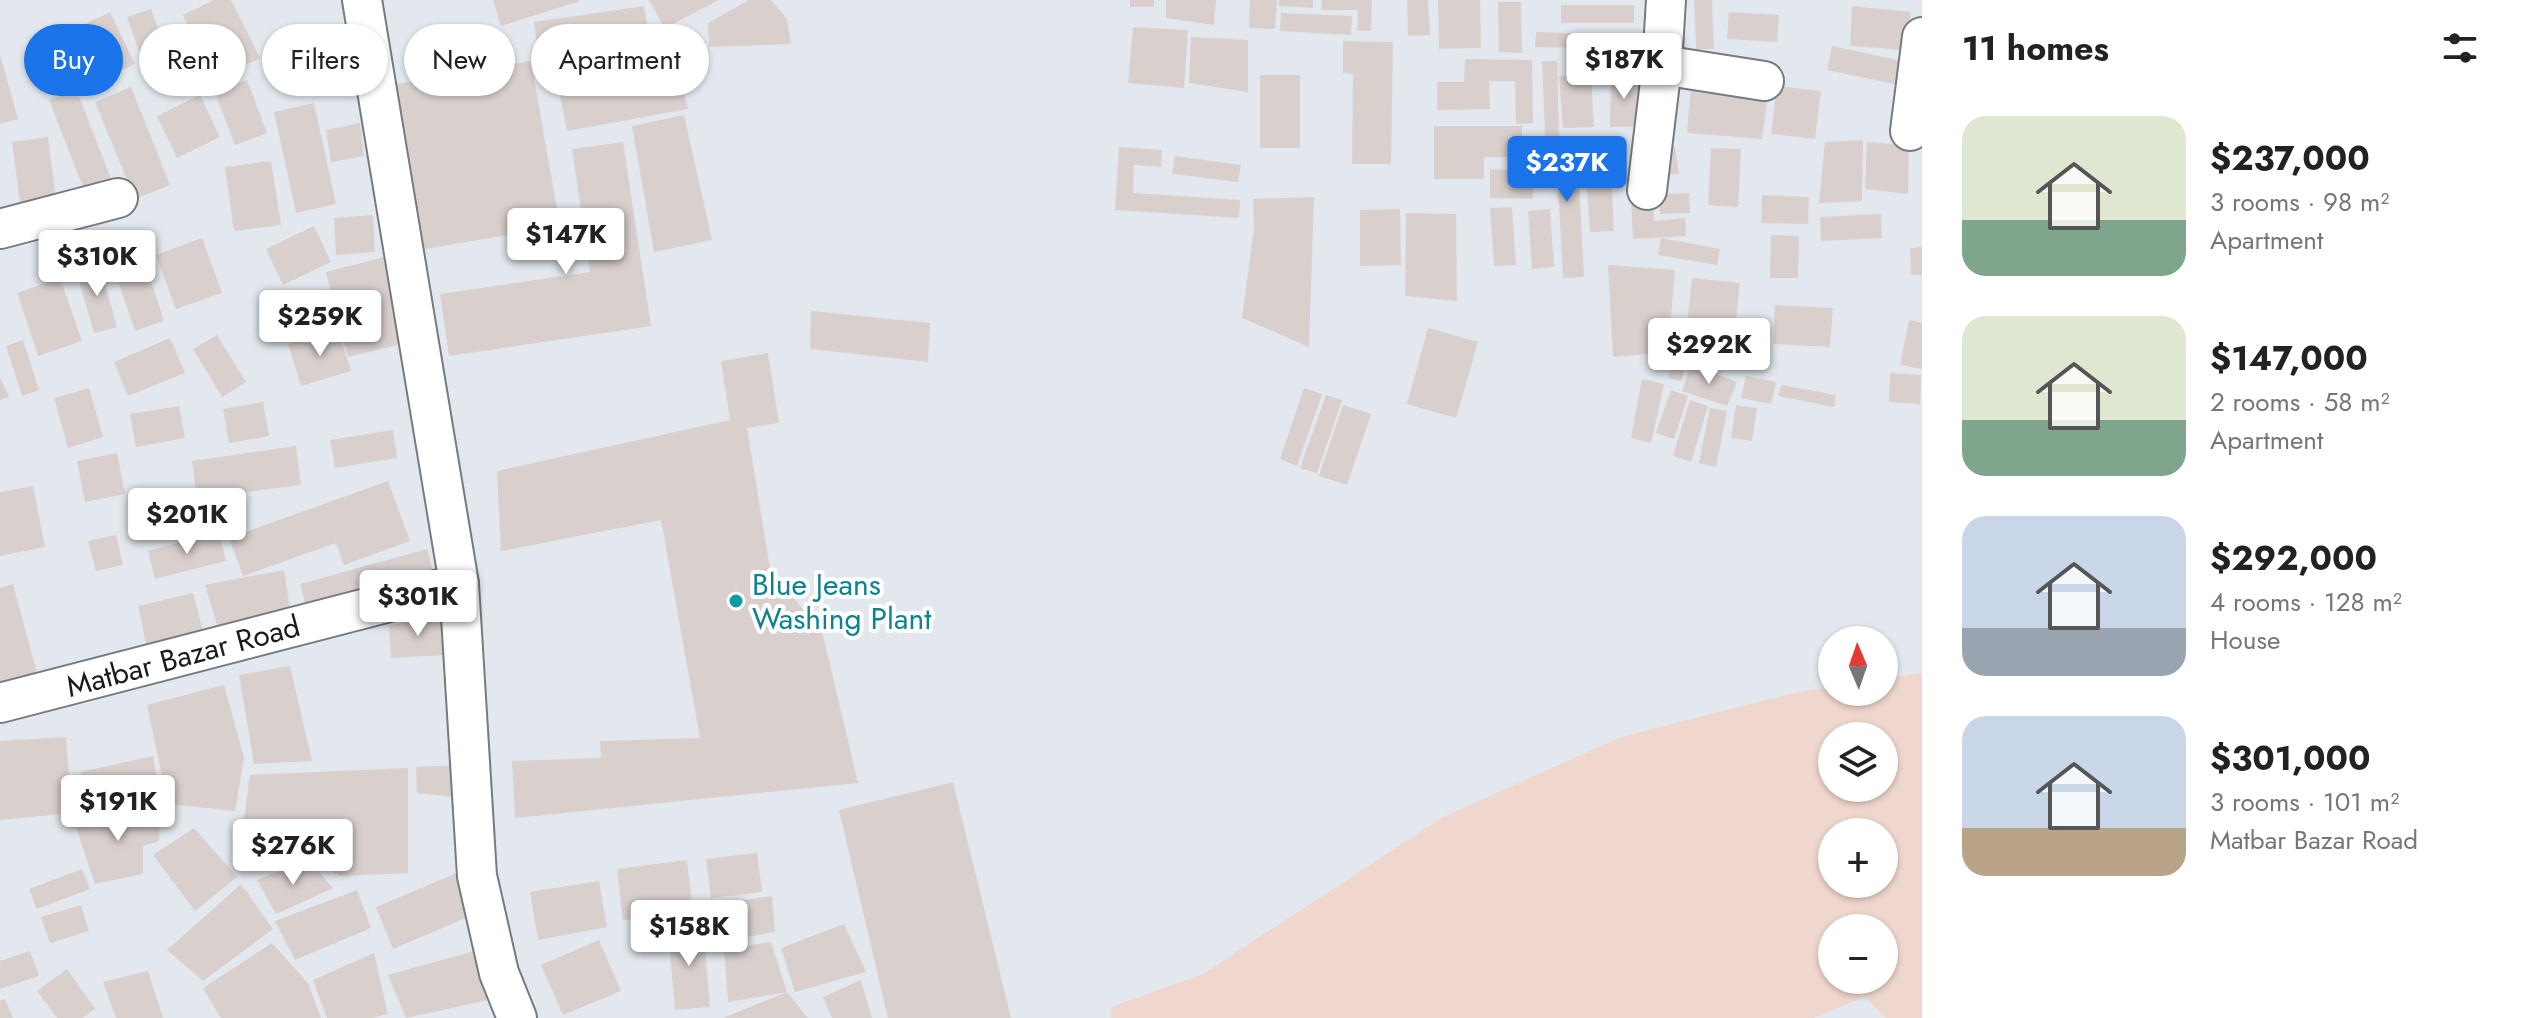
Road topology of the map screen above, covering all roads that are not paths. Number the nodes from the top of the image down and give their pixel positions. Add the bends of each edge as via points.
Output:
1 (362, 0) edge
2 (1666, 0) edge
3 (1922, 37) edge
4 (1662, 65) junction
5 (1764, 81) dead end
6 (1910, 131) dead end
7 (1647, 190) dead end
8 (118, 198) dead end
9 (0, 229) edge
10 (459, 584) junction
11 (0, 703) edge
12 (517, 1018) edge

1 - 10 street
2 - 4 street
3 - 6 street
4 - 5 street
4 - 7 street
8 - 9 street
10 - 11 street, Matbar Bazar Road
10 - 12 street via 477,876 499,973

